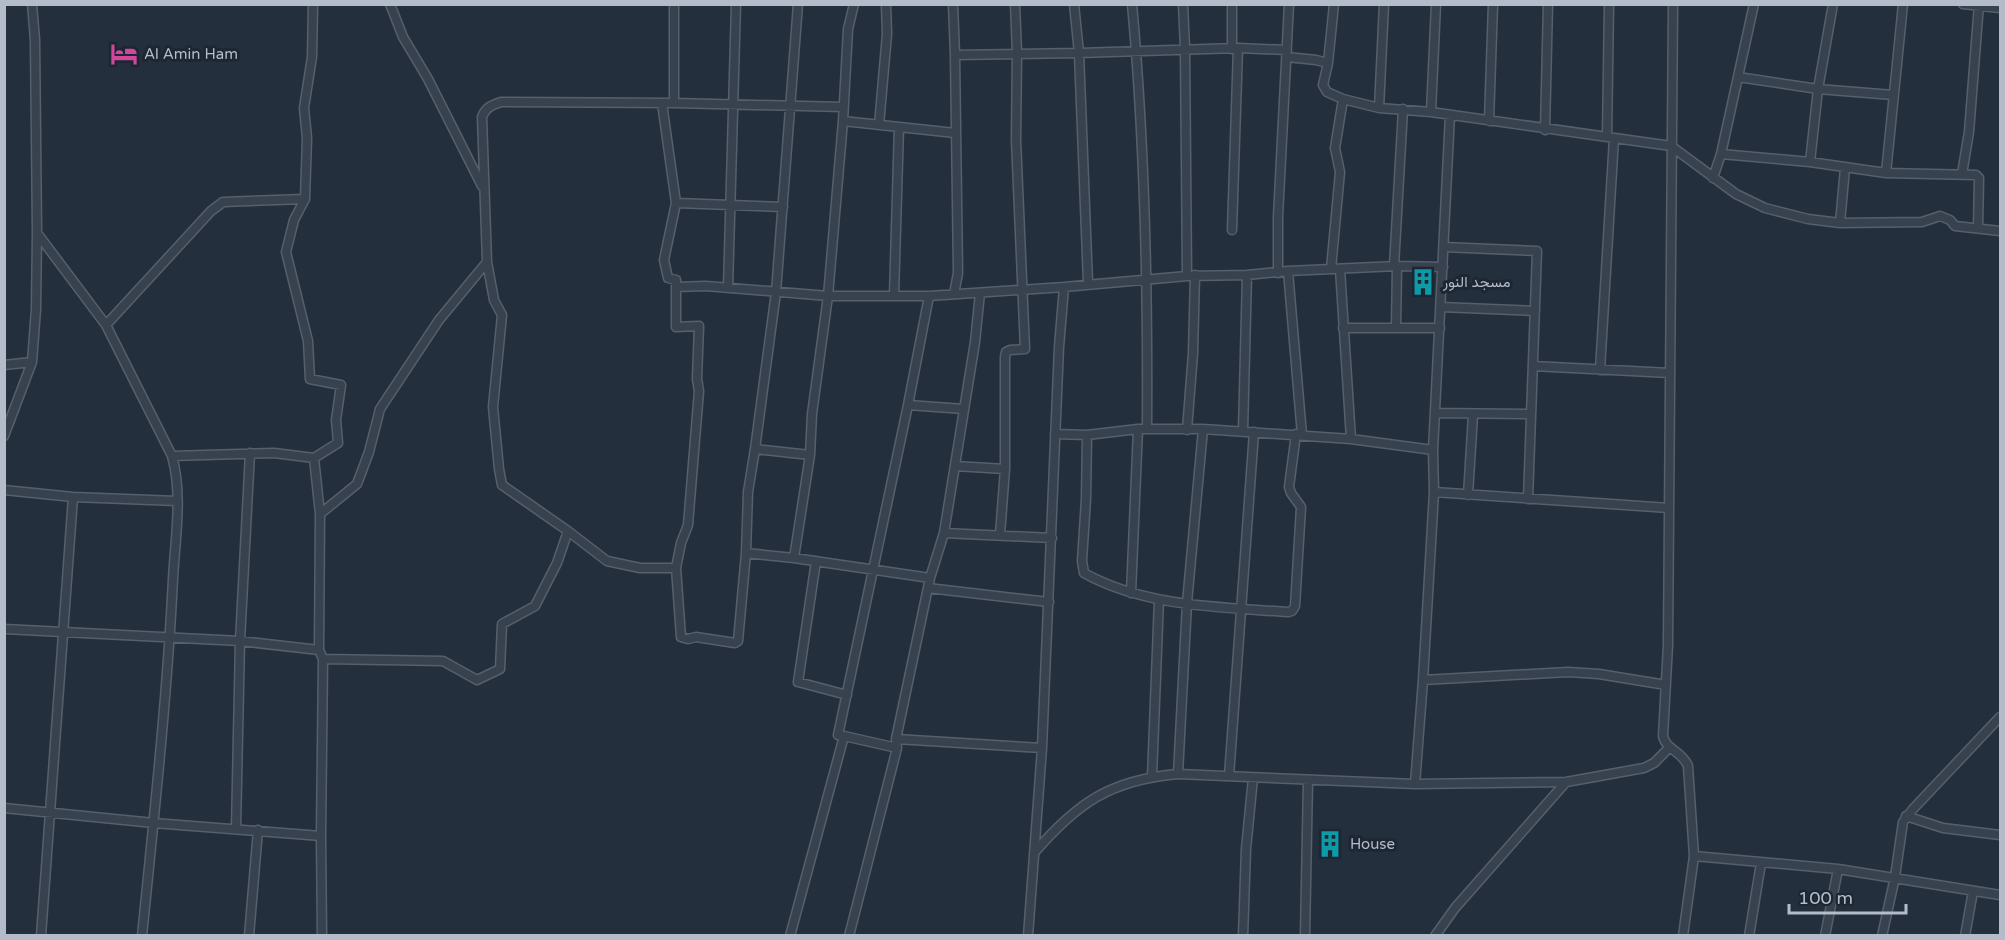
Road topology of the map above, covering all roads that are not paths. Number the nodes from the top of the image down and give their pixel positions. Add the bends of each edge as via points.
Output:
1 (32, 4) edge
2 (313, 4) edge
3 (390, 4) edge
4 (674, 4) edge
5 (736, 4) edge
6 (798, 4) edge
7 (854, 4) edge
8 (886, 4) edge
9 (1015, 4) edge
10 (1074, 4) edge
11 (1132, 4) edge
12 (1183, 4) edge
13 (1232, 4) edge
14 (1289, 4) edge
15 (1334, 4) edge
16 (1384, 4) edge
17 (1436, 4) edge
18 (1494, 4) edge
19 (1548, 4) edge
20 (1609, 4) edge
21 (1673, 4) edge
22 (1754, 4) edge
23 (1833, 4) edge
24 (1903, 4) edge
25 (1963, 4) edge
26 (1979, 5) edge
27 (950, 6) edge
28 (2001, 8) edge
29 (1235, 49) junction
30 (1185, 50) junction
31 (1136, 51) junction
32 (1017, 53) junction
33 (1079, 53) junction
34 (1287, 54) junction
35 (956, 55) junction
36 (1328, 63) junction
37 (1738, 77) junction
38 (1818, 89) junction
39 (1893, 95) junction
40 (1343, 99) junction
41 (662, 103) junction
42 (674, 103) junction
43 (733, 104) junction
44 (790, 105) junction
45 (843, 107) junction
46 (1379, 108) junction
47 (1403, 110) junction
48 (1431, 112) junction
49 (1450, 115) junction
50 (1489, 121) junction
51 (843, 122) junction
52 (879, 125) junction
53 (899, 128) junction
54 (1545, 130) junction
55 (955, 134) junction
56 (1610, 138) junction
57 (1671, 146) junction
58 (1721, 154) junction
59 (1810, 162) junction
60 (1845, 168) junction
61 (1886, 173) junction
62 (1962, 174) junction
63 (1713, 178) junction
64 (484, 189) junction
65 (305, 198) junction
66 (676, 203) junction
67 (730, 204) junction
68 (783, 207) junction
69 (1840, 223) junction
70 (1978, 228) junction
71 (1232, 230) dead end
72 (2001, 231) edge
73 (37, 233) junction
74 (1444, 247) junction
75 (487, 262) junction
76 (1395, 266) junction
77 (1443, 267) junction
78 (1335, 269) junction
79 (1288, 271) junction
80 (1278, 273) junction
81 (1191, 275) junction
82 (1247, 275) junction
83 (1147, 278) junction
84 (1088, 284) junction
85 (676, 287) junction
86 (1064, 287) junction
87 (728, 288) junction
88 (1023, 290) junction
89 (776, 292) junction
90 (980, 293) junction
91 (954, 294) junction
92 (828, 296) junction
93 (894, 296) junction
94 (929, 296) junction
95 (1441, 307) junction
96 (1535, 311) junction
97 (106, 325) junction
98 (1343, 328) junction
99 (1395, 328) junction
100 (1440, 328) junction
101 (32, 362) junction
102 (4, 365) edge
103 (1533, 366) junction
104 (1600, 370) junction
105 (1670, 373) junction
106 (908, 405) junction
107 (963, 409) junction
108 (1435, 413) junction
109 (1531, 414) junction
110 (1473, 415) junction
111 (1142, 429) junction
112 (1203, 429) junction
113 (1187, 430) junction
114 (1243, 431) junction
115 (1254, 432) junction
116 (1055, 434) junction
117 (1299, 434) junction
118 (1087, 435) junction
119 (4, 436) edge
120 (1350, 439) junction
121 (755, 449) junction
122 (1433, 450) junction
123 (250, 453) junction
124 (810, 455) junction
125 (172, 456) junction
126 (314, 458) junction
127 (956, 466) junction
128 (1005, 469) junction
129 (4, 490) edge
130 (1434, 492) junction
131 (1468, 495) junction
132 (73, 497) junction
133 (1528, 499) junction
134 (177, 501) junction
135 (1669, 508) junction
136 (320, 514) junction
137 (568, 531) junction
138 (944, 533) junction
139 (1000, 535) junction
140 (1052, 538) junction
141 (746, 553) junction
142 (794, 558) junction
143 (816, 561) junction
144 (676, 568) junction
145 (873, 569) junction
146 (930, 578) junction
147 (928, 588) junction
148 (1131, 593) junction
149 (1159, 600) junction
150 (1049, 602) junction
151 (1187, 603) junction
152 (1241, 609) junction
153 (4, 629) edge
154 (65, 631) junction
155 (170, 637) junction
156 (240, 640) junction
157 (319, 650) junction
158 (323, 659) junction
159 (1423, 680) junction
160 (1665, 685) junction
161 (847, 695) junction
162 (2001, 717) edge
163 (844, 736) junction
164 (896, 744) junction
165 (1042, 747) junction
166 (1670, 747) junction
167 (1178, 774) junction
168 (1229, 776) junction
169 (1152, 777) junction
170 (1253, 778) junction
171 (1308, 780) junction
172 (1566, 782) junction
173 (1415, 784) junction
174 (4, 808) edge
175 (49, 812) junction
176 (1906, 816) junction
177 (153, 823) junction
178 (236, 829) junction
179 (258, 830) junction
180 (321, 836) junction
181 (2001, 836) edge
182 (1034, 853) junction
183 (1694, 855) junction
184 (1761, 863) junction
185 (1838, 869) junction
186 (1894, 877) junction
187 (1973, 891) junction
188 (2001, 895) edge
189 (41, 936) edge
190 (142, 936) edge
191 (249, 936) edge
192 (322, 936) edge
193 (790, 936) edge
194 (849, 936) edge
195 (1028, 936) edge
196 (1243, 936) edge
197 (1305, 936) edge
198 (1435, 936) edge
199 (1683, 936) edge
200 (1749, 936) edge
201 (1825, 936) edge
202 (1882, 936) edge
203 (1965, 936) edge

1 - 73 street
2 - 65 street via 312,57 304,108
3 - 64 street via 403,37
4 - 42 street
5 - 43 street
6 - 44 street
7 - 45 street via 848,29
8 - 52 street
9 - 32 street
10 - 33 street
11 - 31 street
12 - 30 street
13 - 29 street
14 - 34 street
15 - 36 street
16 - 46 street
17 - 48 street
18 - 50 street
19 - 54 street
20 - 56 street
21 - 57 street
22 - 37 street
23 - 38 street
24 - 39 street
25 - 26 street
26 - 28 street
26 - 62 street
27 - 35 street
29 - 30 street
29 - 34 street
29 - 71 street
30 - 31 street
30 - 81 street
31 - 33 street
31 - 83 street
32 - 33 street
32 - 35 street
32 - 88 street via 1016,140
33 - 84 street
34 - 36 street
34 - 80 street
35 - 55 street
36 - 40 street via 1324,89
37 - 38 street
37 - 58 street
38 - 39 street
38 - 59 street
39 - 61 street
40 - 46 street
40 - 78 street via 1335,148 1340,172
41 - 42 street
41 - 64 street via 494,104 482,117
41 - 66 street
42 - 43 street
43 - 44 street
43 - 67 street
44 - 45 street
44 - 68 street
45 - 51 street
46 - 47 street
47 - 48 street
47 - 76 street
48 - 49 street
49 - 50 street
49 - 74 street
50 - 54 street
51 - 52 street
51 - 92 street
52 - 53 street
53 - 55 street
53 - 93 street
54 - 56 street
55 - 91 street via 958,273
56 - 57 street
56 - 104 street
57 - 63 street
57 - 105 street
58 - 59 street
58 - 63 street
59 - 60 street
60 - 61 street
60 - 69 street
61 - 62 street
62 - 70 street via 1979,178
63 - 69 street via 1765,208
64 - 75 street
65 - 97 street via 223,202
65 - 126 street via 294,220 286,252 309,341 310,379 341,385 336,420 338,443
66 - 67 street
66 - 85 street via 664,260 668,278 676,280
67 - 68 street
67 - 87 street
68 - 89 street
69 - 70 street via 1922,222 1940,216 1955,226
70 - 72 street
73 - 97 street
73 - 101 street
74 - 77 street
74 - 96 street via 1537,250
75 - 136 street via 439,320 380,409 357,484
75 - 137 street via 494,300 502,315 493,406 502,485
76 - 77 street
76 - 78 street
76 - 99 street
77 - 95 street
78 - 79 street
78 - 98 street
79 - 80 street
79 - 117 street
80 - 82 street
81 - 82 street
81 - 83 street
81 - 113 street via 1193,353
82 - 114 street
83 - 84 street
83 - 111 street
84 - 86 street
85 - 87 street
85 - 144 street via 676,327 699,326 699,392 688,525
86 - 88 street
86 - 116 street
87 - 89 street
88 - 90 street
88 - 128 street via 1025,349 1010,350 1005,357
89 - 92 street
89 - 121 street
90 - 91 street
90 - 107 street
91 - 94 street
92 - 93 street
92 - 124 street
93 - 94 street
94 - 106 street
95 - 96 street
95 - 100 street
96 - 103 street
97 - 125 street
98 - 99 street
98 - 120 street
99 - 100 street
100 - 108 street
101 - 102 street
101 - 119 street
103 - 104 street
103 - 109 street
104 - 105 street
105 - 135 street
106 - 107 street
106 - 145 street
107 - 127 street
108 - 110 street
108 - 122 street
109 - 110 street
109 - 133 street
110 - 131 street
111 - 113 street
111 - 118 street
111 - 148 street
112 - 113 street
112 - 114 street
112 - 151 street
114 - 115 street
115 - 117 street
115 - 152 street
116 - 118 street
116 - 140 street
117 - 120 street
117 - 152 street via 1289,487 1300,507 1295,606 1288,612
118 - 148 street via 1084,573
120 - 122 street
121 - 124 street
121 - 141 street via 748,492
122 - 130 street
123 - 125 street
123 - 126 street
123 - 156 street
124 - 142 street
125 - 134 street
126 - 136 street
127 - 128 street
127 - 138 street
128 - 139 street
129 - 132 street
130 - 131 street
130 - 159 street
131 - 133 street
132 - 134 street
132 - 154 street
133 - 135 street
134 - 155 street
135 - 160 street
136 - 157 street
137 - 144 street via 607,561 640,568
137 - 158 street via 535,606 502,624 500,669 477,680 443,661
138 - 139 street
138 - 146 street
139 - 140 street
140 - 150 street
141 - 142 street
141 - 144 street via 735,643 681,637
142 - 143 street
143 - 145 street
143 - 161 street via 798,682
145 - 146 street
145 - 161 street
146 - 147 street
147 - 150 street
147 - 164 street
148 - 149 street
149 - 151 street
149 - 169 street
150 - 165 street
151 - 152 street
151 - 167 street
152 - 168 street
153 - 154 street
154 - 155 street
154 - 175 street
155 - 156 street
155 - 177 street
156 - 157 street
156 - 178 street
157 - 158 street
158 - 180 street
159 - 160 street via 1568,672
159 - 173 street
160 - 166 street via 1663,736
161 - 163 street via 838,735
162 - 176 street
163 - 164 street
163 - 193 street
164 - 165 street
164 - 194 street
165 - 182 street
166 - 172 street via 1644,768
166 - 183 street via 1683,756 1688,766
167 - 168 street
167 - 169 street
168 - 170 street
169 - 182 street via 1121,785 1080,807
170 - 171 street
170 - 196 street
171 - 173 street
171 - 197 street
172 - 173 street
172 - 198 street
174 - 175 street
175 - 177 street
175 - 189 street
176 - 181 street via 1943,828
176 - 186 street
177 - 178 street
177 - 190 street
178 - 179 street
179 - 180 street
179 - 191 street
180 - 192 street
182 - 195 street
183 - 184 street
183 - 199 street
184 - 185 street
184 - 200 street
185 - 186 street
185 - 201 street
186 - 187 street
186 - 202 street
187 - 188 street
187 - 203 street

